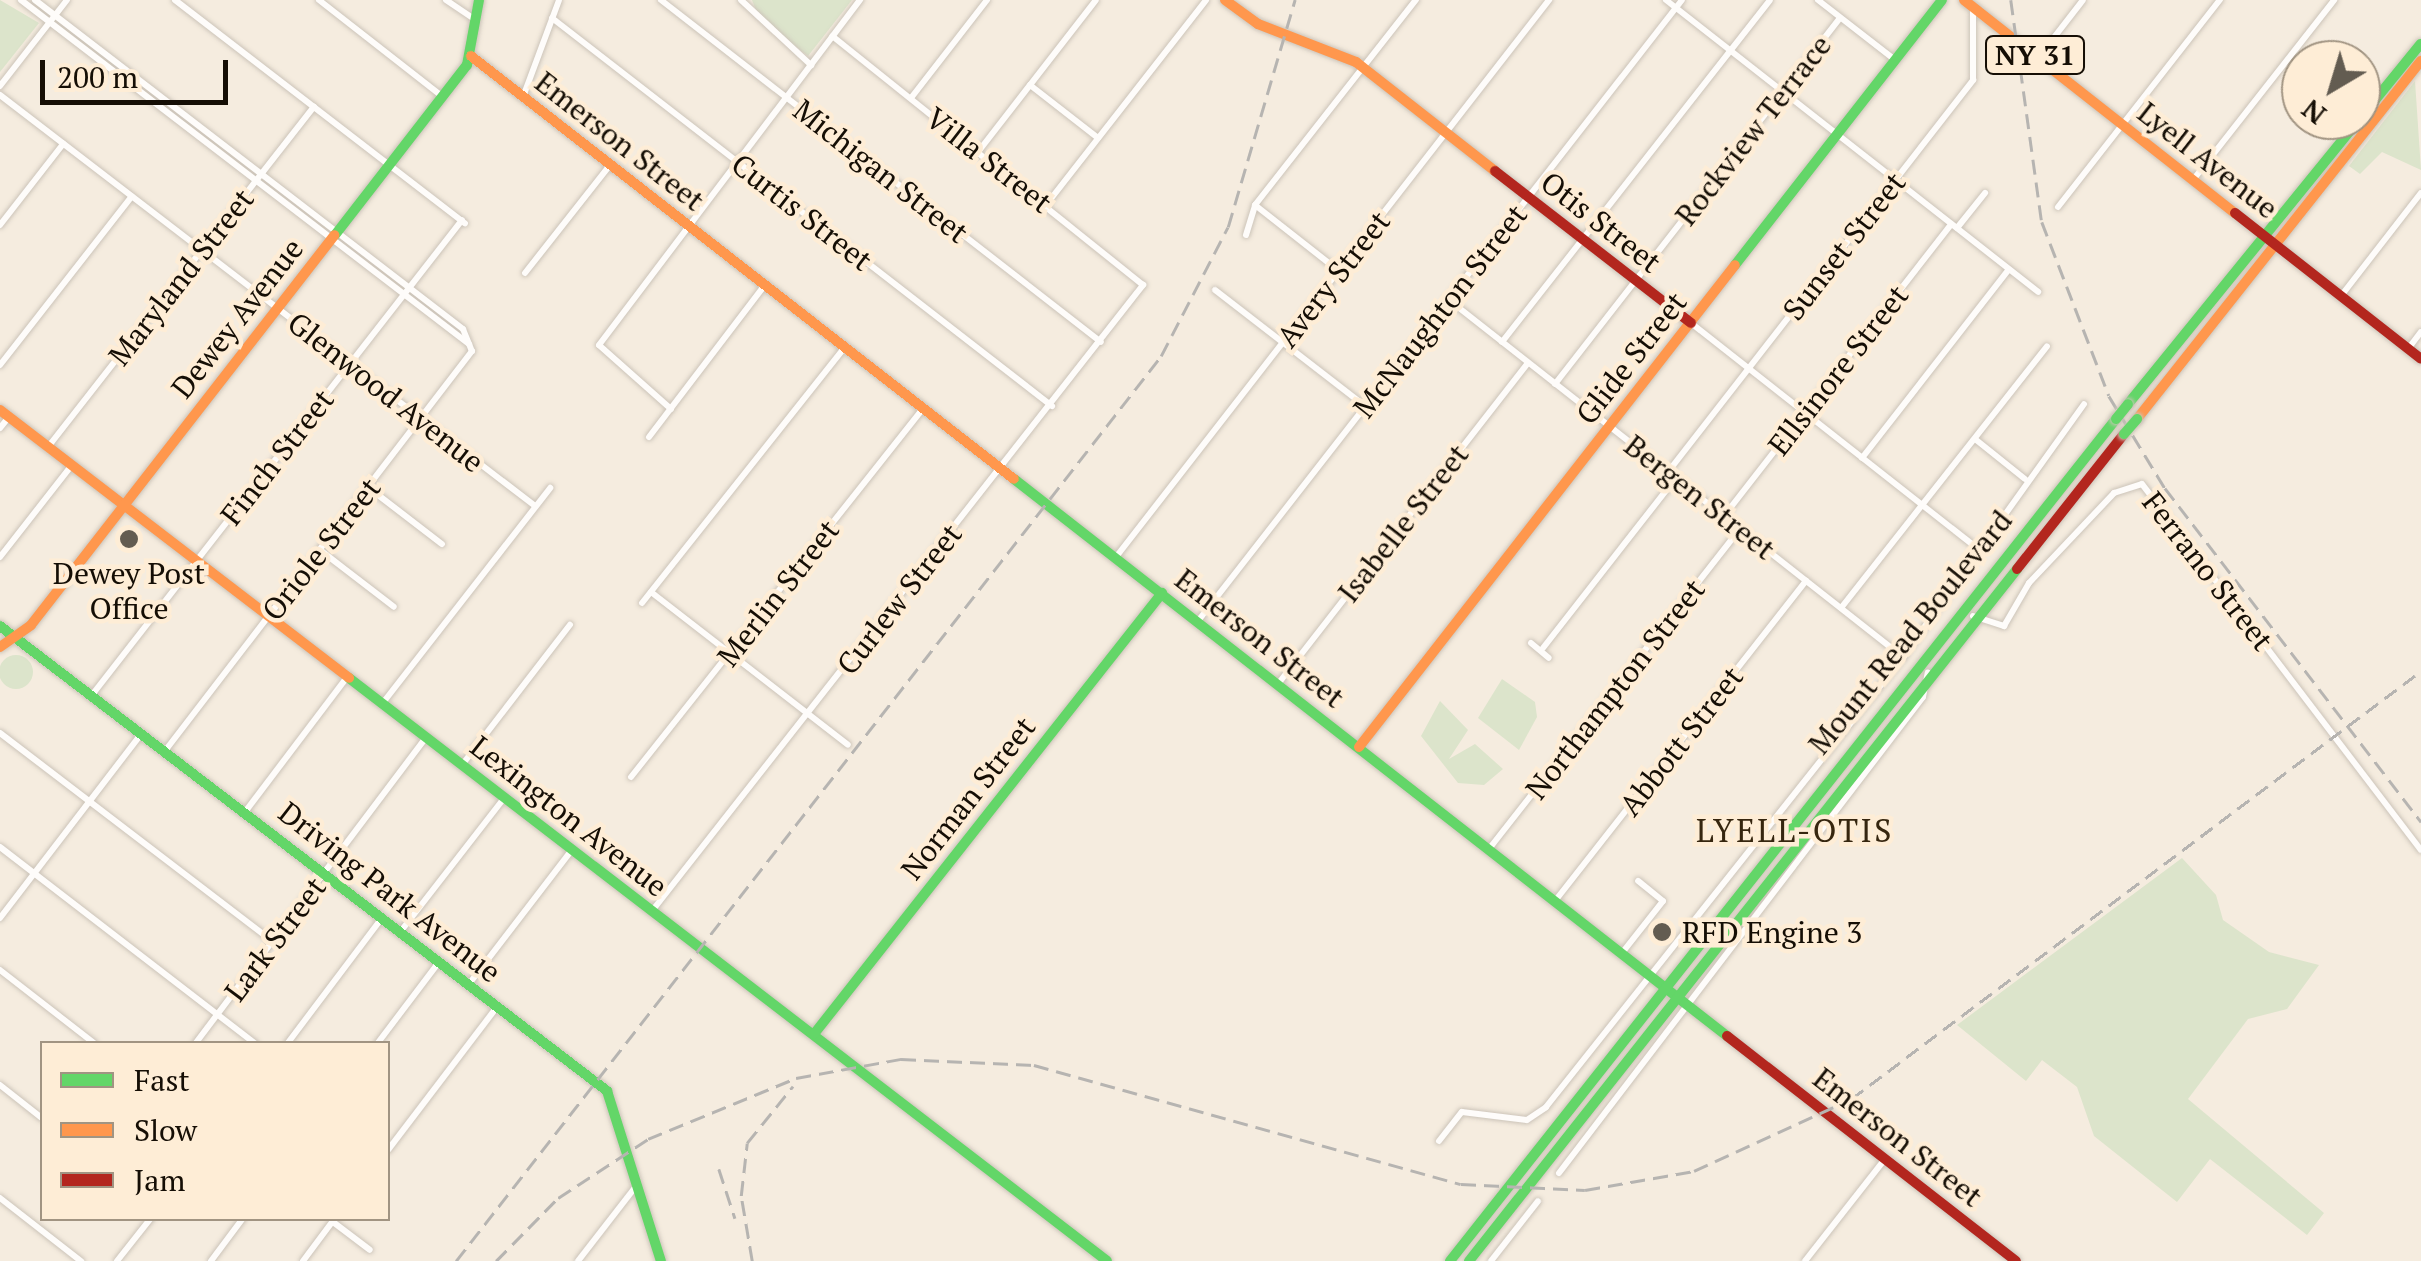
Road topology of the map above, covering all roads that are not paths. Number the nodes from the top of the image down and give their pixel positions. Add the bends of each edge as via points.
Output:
1 (21, 0) edge
2 (35, 0) edge
3 (68, 0) edge
4 (174, 0) edge
5 (319, 0) edge
6 (446, 0) edge
7 (479, 0) edge
8 (559, 0) edge
9 (661, 0) edge
10 (741, 0) edge
11 (860, 0) edge
12 (988, 0) edge
13 (1096, 0) edge
14 (1206, 0) edge
15 (1225, 0) edge
16 (1416, 0) edge
17 (1549, 0) edge
18 (1666, 0) edge
19 (1682, 0) edge
20 (1770, 0) edge
21 (1942, 0) edge
22 (2083, 0) edge
23 (2220, 0) edge
24 (2334, 0) edge
25 (1823, 1) edge
26 (1969, 4) edge
27 (1676, 8) junction
28 (552, 18) junction
29 (1840, 18) junction
30 (53, 19) junction
31 (476, 20) junction
32 (832, 36) junction
33 (2421, 44) edge
34 (1730, 50) junction
35 (471, 56) junction
36 (2038, 58) junction
37 (1895, 60) junction
38 (2421, 61) edge
39 (811, 65) junction
40 (1364, 68) junction
41 (1030, 85) junction
42 (0, 86) edge
43 (1783, 92) junction
44 (0, 95) edge
45 (442, 96) junction
46 (523, 97) junction
47 (786, 98) junction
48 (910, 98) junction
49 (314, 107) junction
50 (2122, 124) junction
51 (1446, 132) junction
52 (1838, 134) junction
53 (1098, 138) junction
54 (63, 144) junction
55 (978, 152) junction
56 (736, 161) junction
57 (389, 164) junction
58 (610, 164) junction
59 (258, 177) junction
60 (1896, 180) junction
61 (2193, 180) junction
62 (1985, 192) dead end
63 (2421, 193) edge
64 (132, 196) junction
65 (1529, 197) junction
66 (1256, 204) junction
67 (1046, 205) junction
68 (2058, 207) dead end
69 (0, 225) edge
70 (688, 225) junction
71 (1954, 226) junction
72 (334, 235) junction
73 (1246, 235) dead end
74 (1583, 239) junction
75 (2271, 241) junction
76 (202, 250) junction
77 (2009, 269) junction
78 (1339, 271) junction
79 (525, 272) dead end
80 (1636, 280) junction
81 (766, 285) junction
82 (1143, 285) joint
83 (1215, 290) dead end
84 (406, 291) junction
85 (2038, 292) dead end
86 (2341, 296) junction
87 (1449, 300) junction
88 (277, 308) junction
89 (1690, 324) junction
90 (2421, 332) edge
91 (1101, 342) junction
92 (1502, 342) junction
93 (1284, 343) junction
94 (845, 346) junction
95 (2047, 346) dead end
96 (2408, 349) junction
97 (2421, 359) edge
98 (1528, 362) junction
99 (350, 364) junction
100 (0, 365) edge
101 (1748, 369) junction
102 (1555, 384) junction
103 (2084, 404) dead end
104 (1052, 406) junction
105 (1365, 406) junction
106 (671, 408) junction
107 (924, 408) junction
108 (4, 413) edge
109 (1805, 414) junction
110 (422, 420) junction
111 (1609, 426) junction
112 (0, 428) edge
113 (649, 437) dead end
114 (1975, 438) junction
115 (48, 447) junction
116 (1862, 458) junction
117 (72, 465) junction
118 (1002, 469) junction
119 (1672, 475) junction
120 (2026, 479) junction
121 (369, 488) junction
122 (550, 488) dead end
123 (124, 505) junction
124 (1922, 505) junction
125 (535, 506) junction
126 (1724, 516) junction
127 (1740, 529) junction
128 (442, 544) dead end
129 (1978, 548) junction
130 (320, 550) junction
131 (0, 557) edge
132 (1116, 557) junction
133 (196, 561) junction
134 (1806, 581) junction
135 (1978, 585) junction
136 (650, 592) junction
137 (1162, 593) junction
138 (642, 603) dead end
139 (394, 606) dead end
140 (1841, 608) junction
141 (1973, 616) junction
142 (268, 617) junction
143 (1198, 621) junction
144 (570, 625) dead end
145 (0, 626) edge
146 (1944, 628) junction
147 (18, 640) junction
148 (1531, 643) dead end
149 (0, 647) edge
150 (1543, 648) junction
151 (730, 654) junction
152 (1903, 657) junction
153 (1549, 658) dead end
154 (347, 677) junction
155 (1278, 684) junction
156 (92, 695) junction
157 (382, 704) junction
158 (809, 714) junction
159 (0, 733) edge
160 (142, 733) junction
161 (426, 738) junction
162 (848, 744) dead end
163 (1359, 747) junction
164 (165, 751) junction
165 (462, 765) junction
166 (631, 777) dead end
167 (504, 798) junction
168 (90, 801) junction
169 (244, 812) junction
170 (0, 847) edge
171 (1490, 849) junction
172 (572, 850) junction
173 (2421, 850) edge
174 (34, 874) junction
175 (325, 874) junction
176 (1638, 881) dead end
177 (1556, 901) junction
178 (652, 911) junction
179 (383, 917) junction
180 (0, 918) edge
181 (401, 931) junction
182 (273, 942) junction
183 (1622, 953) junction
184 (440, 961) junction
185 (0, 970) edge
186 (1658, 981) junction
187 (469, 984) junction
188 (1681, 999) junction
189 (498, 1006) junction
190 (218, 1014) junction
191 (814, 1034) junction
192 (91, 1041) edge
193 (197, 1041) edge
194 (252, 1041) edge
195 (288, 1041) edge
196 (379, 1041) edge
197 (0, 1085) edge
198 (40, 1116) edge
199 (1439, 1141) dead end
200 (390, 1144) edge
201 (1885, 1158) junction
202 (1559, 1173) dead end
203 (638, 1184) junction
204 (0, 1198) edge
205 (1538, 1202) dead end
206 (150, 1221) edge
207 (241, 1221) edge
208 (333, 1221) edge
209 (335, 1221) edge
210 (370, 1250) dead end
211 (81, 1261) edge
212 (117, 1261) edge
213 (210, 1261) edge
214 (303, 1261) edge
215 (578, 1261) edge
216 (661, 1261) edge
217 (1107, 1261) edge
218 (1450, 1261) edge
219 (1469, 1261) edge
220 (1491, 1261) edge
221 (1805, 1261) edge
222 (2016, 1261) edge

1 - 30 street
2 - 30 street
3 - 30 street
4 - 49 street
5 - 45 street
6 - 31 street
7 - 31 street, Dewey Avenue
8 - 28 street
9 - 47 street, Michigan Street
10 - 39 street
11 - 32 street
12 - 48 street
13 - 41 street
14 - 53 street
15 - 40 street, Otis Street via 1258,24
16 - 40 street
17 - 51 street, Avery Street
18 - 27 street
19 - 27 street, McNaughton Street
20 - 34 street
21 - 37 street, Glide Street
22 - 36 street
23 - 50 street
24 - 61 street
25 - 29 street
26 - 36 street, Lyell Avenue / NY 31
26 - 60 street, Sunset Street via 1975,77
27 - 34 street
27 - 65 street, McNaughton Street
28 - 46 street
28 - 56 street, Curtis Street
29 - 37 street
29 - 43 street, Rockview Terrace
30 - 42 street
30 - 59 street
31 - 35 street, Dewey Avenue
32 - 39 street
32 - 48 street, Villa Street
33 - 75 street, Mount Read Boulevard
34 - 43 street
34 - 74 street
35 - 45 street, Dewey Avenue
35 - 46 street, Emerson Street
36 - 50 street, Lyell Avenue / NY 31
37 - 52 street, Glide Street
38 - 75 street, Mount Read Boulevard
39 - 47 street
40 - 51 street, Otis Street
40 - 66 street
41 - 53 street
41 - 55 street
43 - 52 street
43 - 80 street, Rockview Terrace
44 - 54 street, Glenwood Avenue
45 - 57 street, Dewey Avenue
46 - 58 street, Emerson Street
47 - 56 street
47 - 91 street, Michigan Street
48 - 55 street, Villa Street
49 - 57 street
49 - 59 street, Maryland Street
50 - 61 street, Lyell Avenue / NY 31
50 - 68 street
51 - 65 street, Otis Street
51 - 78 street, Avery Street
52 - 60 street
52 - 89 street, Glide Street
53 - 67 street
54 - 64 street, Glenwood Avenue
54 - 69 street
55 - 67 street, Villa Street
56 - 70 street
56 - 104 street, Curtis Street
57 - 72 street, Dewey Avenue
57 - 84 street, Finch Street via 463,222
58 - 70 street, Emerson Street
58 - 79 street
59 - 72 street
59 - 76 street, Maryland Street
60 - 71 street
60 - 101 street, Sunset Street
61 - 75 street, Lyell Avenue / NY 31
62 - 71 street, Ellsinore Street
63 - 86 street
64 - 76 street, Glenwood Avenue
64 - 100 street
65 - 74 street, Otis Street
65 - 87 street, McNaughton Street
66 - 73 street
66 - 78 street
67 - 82 street, Villa Street
70 - 81 street, Emerson Street
70 - 106 street via 599,345
71 - 77 street
71 - 109 street, Ellsinore Street
72 - 84 street
72 - 88 street, Dewey Avenue
74 - 80 street, Otis Street
74 - 92 street
75 - 86 street, Lyell Avenue / NY 31
75 - 135 street, Mount Read Boulevard, bridge
75 - 141 street, Mount Read Boulevard, bridge via 2137,419
76 - 88 street, Glenwood Avenue
76 - 115 street, Maryland Street
77 - 85 street
77 - 116 street
78 - 93 street, Avery Street
80 - 89 street, Otis Street
80 - 102 street, Rockview Terrace
81 - 94 street, Emerson Street
81 - 106 street
82 - 91 street, Curlew Street
83 - 93 street
84 - 99 street, Finch Street
84 - 110 street, Oriole Street via 465,330 470,345
86 - 96 street, Lyell Avenue / NY 31
87 - 92 street, Bergen Street
87 - 105 street, McNaughton Street
88 - 99 street, Glenwood Avenue
88 - 123 street, Dewey Avenue
89 - 101 street, Otis Street
89 - 111 street, Glide Street
90 - 96 street
91 - 104 street, Curlew Street
92 - 98 street, Bergen Street
93 - 105 street
93 - 132 street, Avery Street
94 - 107 street, Emerson Street
94 - 136 street
95 - 114 street
96 - 97 street, Lyell Avenue / NY 31
98 - 102 street, Bergen Street
98 - 155 street, Isabelle Street
99 - 110 street, Glenwood Avenue
99 - 133 street, Finch Street
101 - 109 street, Otis Street
101 - 119 street, Sunset Street
102 - 111 street, Bergen Street
103 - 120 street, Mount Read Boulevard
104 - 118 street, Curlew Street
105 - 143 street, McNaughton Street
106 - 113 street
107 - 118 street, Emerson Street
107 - 151 street, Merlin Street
108 - 112 street
108 - 115 street, Lexington Avenue
109 - 116 street, Otis Street
109 - 126 street, Ellsinore Street
110 - 121 street, Oriole Street
110 - 125 street, Glenwood Avenue
111 - 119 street, Bergen Street
111 - 163 street, Glide Street
114 - 120 street
114 - 124 street
115 - 117 street, Lexington Avenue
116 - 124 street, Otis Street
117 - 123 street, Lexington Avenue
117 - 131 street
118 - 132 street, Emerson Street
118 - 158 street, Curlew Street
119 - 126 street, Bergen Street
119 - 150 street, Sunset Street
120 - 129 street, Mount Read Boulevard
121 - 128 street
121 - 130 street, Oriole Street
122 - 125 street
123 - 133 street, Lexington Avenue
123 - 147 street, Dewey Avenue
124 - 129 street, Otis Street
124 - 140 street
125 - 157 street
126 - 127 street, Bergen Street
127 - 134 street, Bergen Street
127 - 171 street, Northampton Street
129 - 152 street, Mount Read Boulevard
130 - 139 street
130 - 142 street, Oriole Street
132 - 137 street, Emerson Street
133 - 142 street, Lexington Avenue
133 - 156 street, Finch Street
134 - 140 street, Bergen Street
134 - 177 street, Abbott Street
135 - 141 street
135 - 146 street, Mount Read Boulevard
136 - 138 street
136 - 151 street
137 - 143 street, Emerson Street
137 - 191 street, Norman Street
140 - 152 street, Bergen Street
141 - 146 street
141 - 173 street, Ferrano Street via 1989,628 2004,626 2029,584 2114,493 2142,484
141 - 188 street, Mount Read Boulevard
142 - 154 street, Lexington Avenue
142 - 164 street, Oriole Street
143 - 155 street, Emerson Street
144 - 165 street
145 - 147 street, Driving Park Avenue
146 - 186 street, Mount Read Boulevard
147 - 149 street
147 - 156 street, Driving Park Avenue
148 - 150 street
150 - 153 street
151 - 158 street
151 - 166 street, Merlin Street
152 - 186 street, Mount Read Boulevard
154 - 157 street, Lexington Avenue
154 - 169 street
155 - 163 street, Emerson Street
156 - 160 street, Driving Park Avenue
157 - 161 street, Lexington Avenue
158 - 162 street
158 - 178 street, Curlew Street
159 - 168 street
160 - 164 street, Driving Park Avenue
160 - 168 street
161 - 165 street, Lexington Avenue
161 - 175 street, Lark Street
163 - 171 street, Emerson Street
164 - 169 street, Driving Park Avenue
165 - 167 street, Lexington Avenue
167 - 172 street, Lexington Avenue
167 - 181 street
168 - 174 street
168 - 182 street
169 - 175 street, Driving Park Avenue
170 - 174 street
171 - 177 street, Emerson Street
172 - 178 street, Lexington Avenue
172 - 187 street
174 - 180 street
174 - 190 street
175 - 179 street, Driving Park Avenue
175 - 182 street, Lark Street
176 - 183 street via 1664,901
177 - 183 street, Emerson Street
178 - 191 street, Lexington Avenue
179 - 181 street, Driving Park Avenue
179 - 195 street
181 - 184 street, Driving Park Avenue
182 - 190 street, Lark Street
183 - 186 street, Emerson Street
184 - 187 street, Driving Park Avenue
184 - 196 street
185 - 192 street
186 - 188 street, Emerson Street
186 - 199 street via 1540,1114 1470,1110
186 - 218 street, Mount Read Boulevard
187 - 189 street, Driving Park Avenue
188 - 201 street, Emerson Street
188 - 202 street, Mount Read Boulevard
188 - 219 street, Mount Read Boulevard
189 - 200 street
189 - 203 street, Driving Park Avenue via 608,1092
190 - 193 street, Lark Street
190 - 194 street
191 - 217 street, Lexington Avenue
197 - 198 street
201 - 221 street
201 - 222 street, Emerson Street
203 - 215 street
203 - 216 street, Driving Park Avenue
204 - 211 street
205 - 220 street
206 - 212 street
207 - 213 street
208 - 214 street
209 - 210 street

